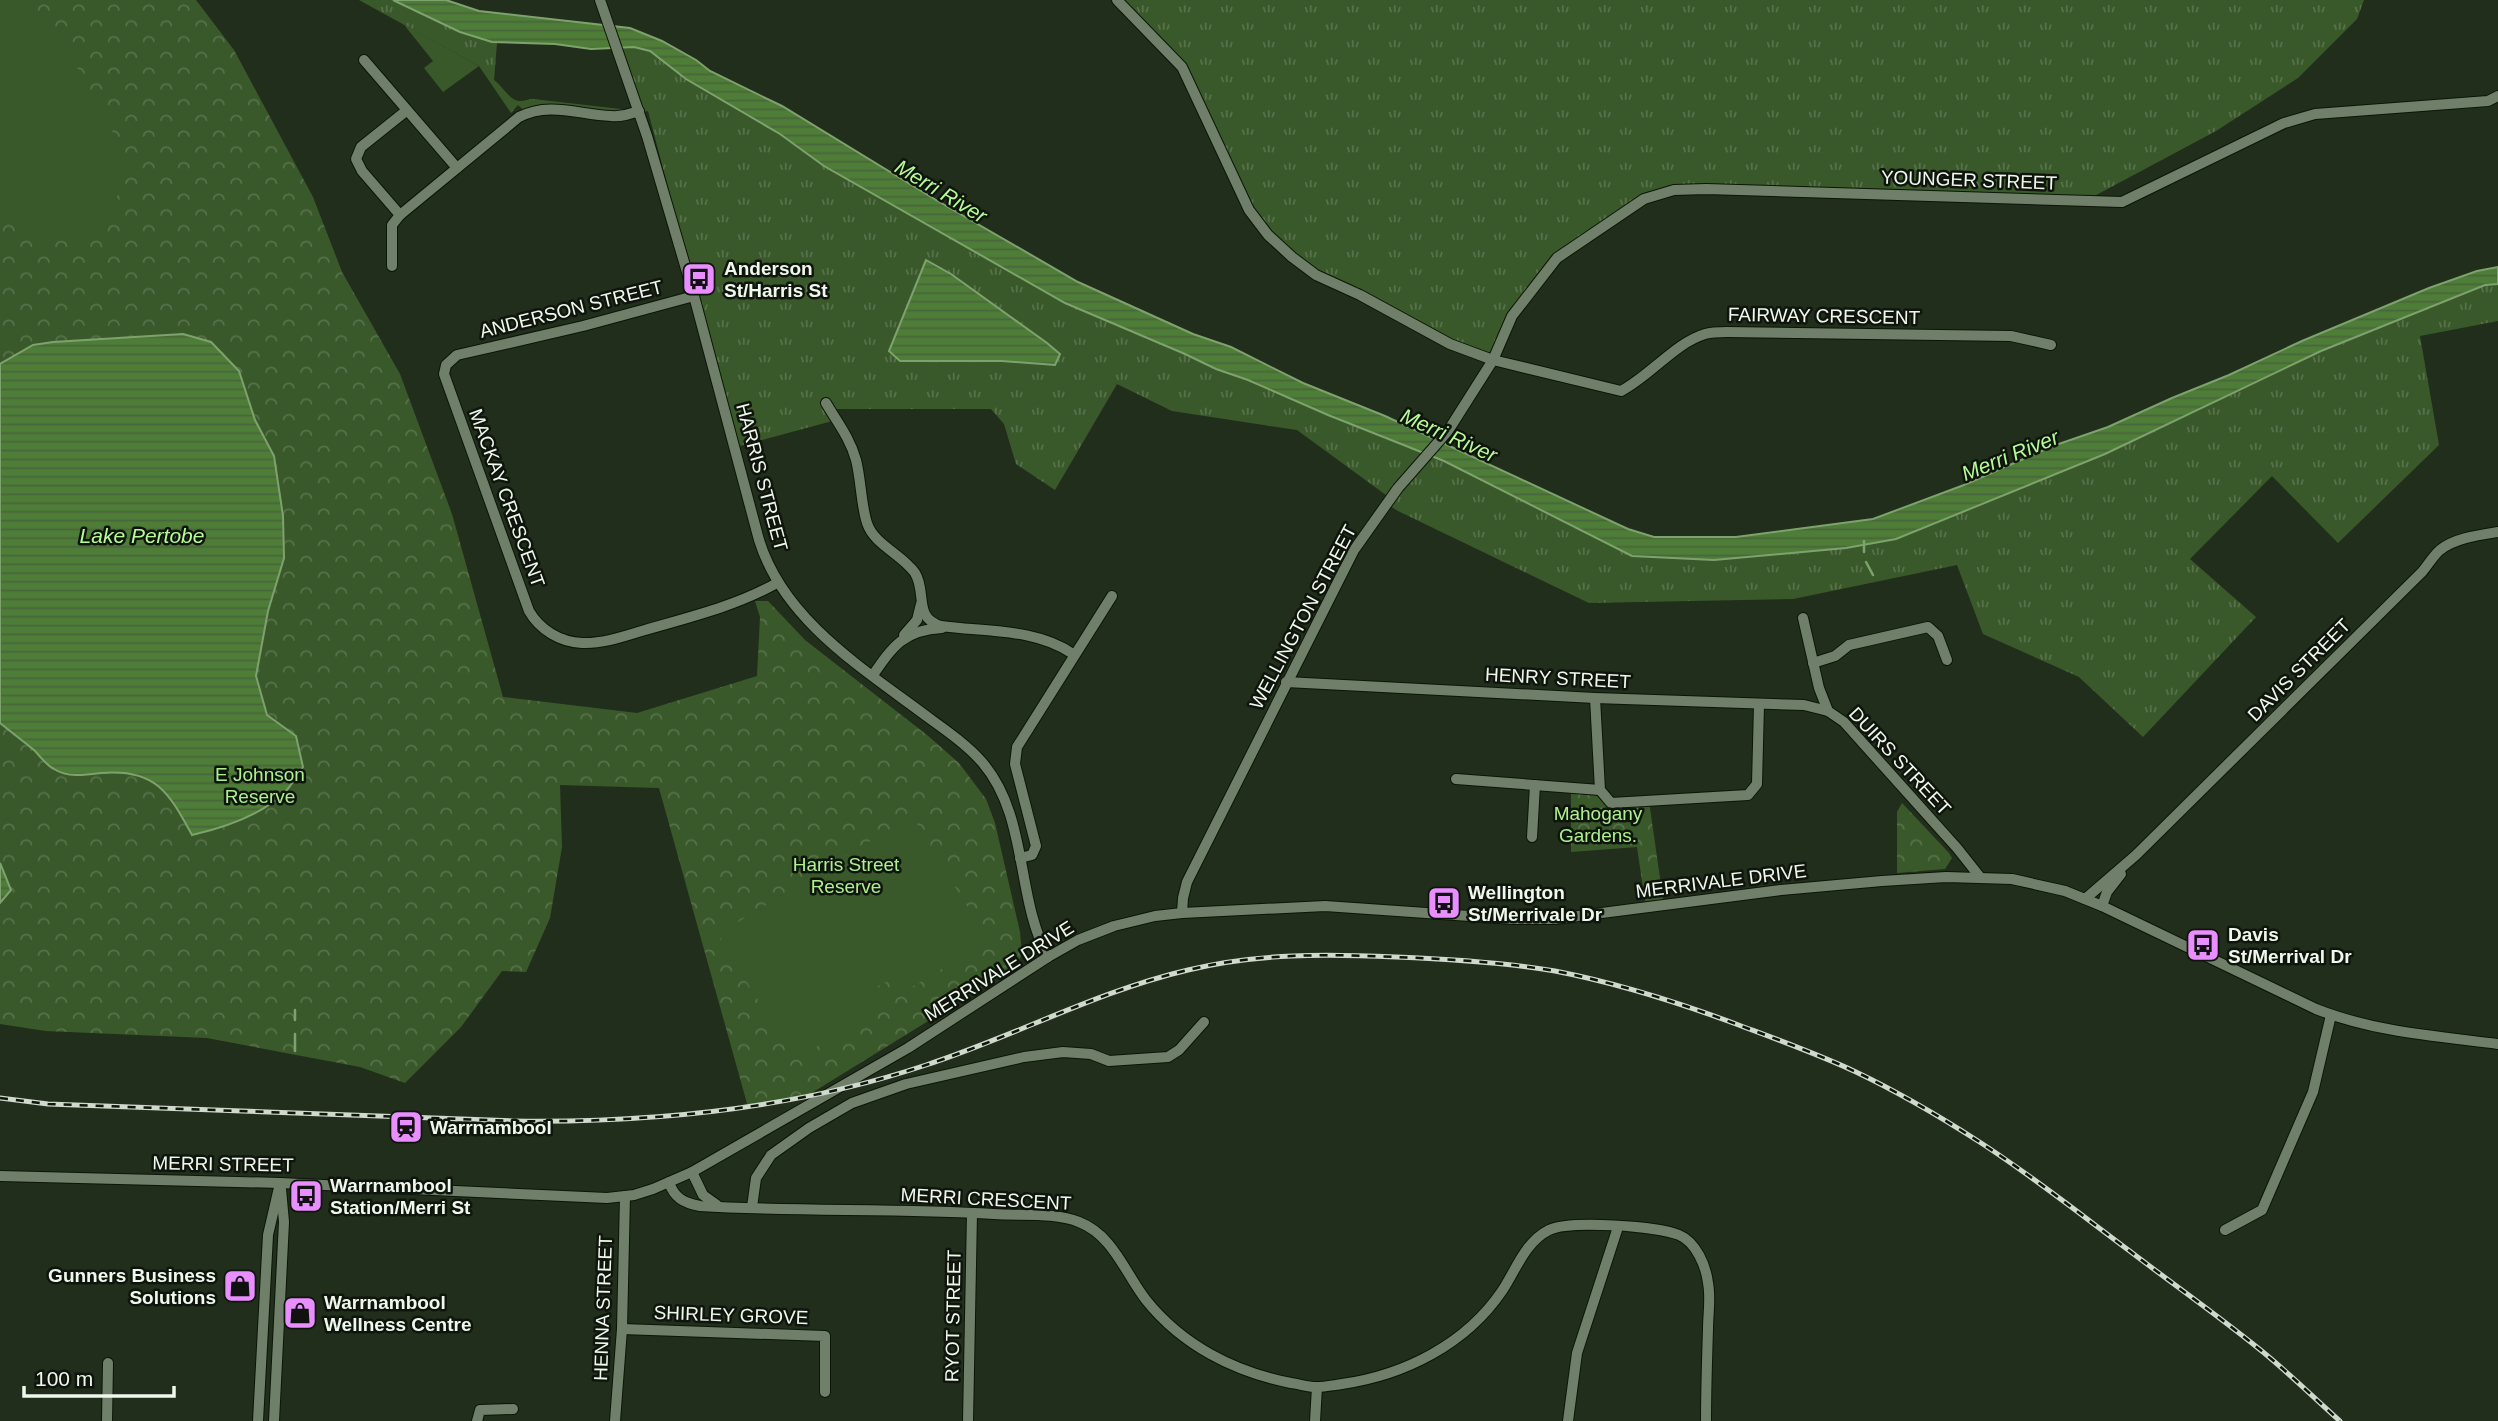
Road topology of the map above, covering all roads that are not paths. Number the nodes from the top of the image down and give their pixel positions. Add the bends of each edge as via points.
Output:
1 (600, 0) edge
2 (1117, 0) edge
3 (364, 60) dead end
4 (2498, 96) edge
5 (407, 111) junction
6 (639, 111) junction
7 (457, 168) junction
8 (401, 215) junction
9 (392, 266) dead end
10 (694, 296) junction
11 (2050, 345) dead end
12 (457, 355) joint
13 (1493, 360) junction
14 (826, 403) dead end
15 (2498, 532) edge
16 (777, 583) junction
17 (1112, 596) dead end
18 (921, 603) junction
19 (1803, 618) dead end
20 (950, 627) junction
21 (892, 647) junction
22 (1073, 654) junction
23 (1947, 660) dead end
24 (1813, 663) junction
25 (873, 675) junction
26 (1286, 682) junction
27 (1595, 698) junction
28 (1759, 705) junction
29 (1828, 711) junction
30 (1456, 779) dead end
31 (1535, 785) junction
32 (1600, 790) junction
33 (1532, 837) dead end
34 (2136, 856) junction
35 (1020, 858) junction
36 (1980, 877) junction
37 (2085, 899) junction
38 (2102, 906) junction
39 (1182, 913) junction
40 (1048, 957) junction
41 (2331, 1015) junction
42 (1204, 1022) dead end
43 (2498, 1044) edge
44 (692, 1172) junction
45 (0, 1176) edge
46 (280, 1182) junction
47 (669, 1182) junction
48 (625, 1196) junction
49 (724, 1206) junction
50 (752, 1207) junction
51 (972, 1213) junction
52 (1618, 1227) junction
53 (2225, 1230) dead end
54 (622, 1329) junction
55 (108, 1363) dead end
56 (1317, 1387) junction
57 (825, 1392) dead end
58 (513, 1409) dead end
59 (107, 1421) edge
60 (258, 1421) edge
61 (274, 1421) edge
62 (477, 1421) edge
63 (615, 1421) edge
64 (968, 1421) edge
65 (1315, 1421) edge
66 (1568, 1421) edge
67 (1706, 1421) edge

1 - 6 street, HARRIS STREET
2 - 13 street, FAIRWAY CRESCENT via 1181,67 1249,210 1268,235 1316,275 1450,344
3 - 5 street
4 - 13 street, YOUNGER STREET via 2488,102 2315,114 2284,123 2122,202 1674,190 1644,199 1557,258 1512,316
5 - 7 street
5 - 8 street via 361,148 356,159
6 - 7 street via 609,117 534,110
6 - 10 street, HARRIS STREET
7 - 8 street
8 - 9 street via 392,225
10 - 12 street, ANDERSON STREET
10 - 16 street, HARRIS STREET via 759,540
11 - 13 street, FAIRWAY CRESCENT via 2011,336 1706,334 1621,391
12 - 16 street, MACKAY CRESCENT via 444,374 528,611 544,630 566,640 592,643 618,638 736,602
13 - 26 street, WELLINGTON STREET via 1448,431 1398,488 1353,550
14 - 18 street via 854,453 867,524 914,572
15 - 34 street, DAVIS STREET via 2440,550
16 - 25 street, HARRIS STREET via 812,624
17 - 22 street
18 - 20 street via 929,621
18 - 21 street via 914,624
19 - 24 street, DUIRS STREET
20 - 21 street via 924,630
20 - 22 street via 1034,638
21 - 25 street
22 - 35 street via 1016,751 1036,846 1032,855
23 - 24 street via 1938,636 1928,627 1849,645 1835,656
24 - 29 street, DUIRS STREET
25 - 35 street, HARRIS STREET via 986,767 1006,803
26 - 27 street, HENRY STREET
26 - 39 street, WELLINGTON STREET via 1187,881
27 - 28 street, HENRY STREET
27 - 32 street
28 - 29 street, HENRY STREET via 1804,705
28 - 32 street via 1757,784 1748,795 1611,803
29 - 36 street, DUIRS STREET via 1844,722
30 - 31 street
31 - 32 street
31 - 33 street
34 - 37 street, DAVIS STREET
34 - 38 street, DAVIS STREET via 2107,892
35 - 40 street, HARRIS STREET via 1032,915
36 - 37 street, MERRIVALE DRIVE via 2035,883
36 - 39 street, MERRIVALE DRIVE via 1781,890 1555,919 1325,906
37 - 38 street, MERRIVALE DRIVE
38 - 41 street, MERRIVALE DRIVE
39 - 40 street, MERRIVALE DRIVE via 1114,926
40 - 44 street, MERRIVALE DRIVE via 908,1048
41 - 43 street, MERRIVALE DRIVE via 2372,1028
41 - 53 street via 2313,1092 2262,1210
42 - 50 street via 1168,1057 1109,1061 1063,1052 1024,1057 906,1084 852,1103 771,1155 756,1178
44 - 47 street, MERRI STREET
44 - 49 street via 707,1200
45 - 46 street, MERRI STREET
46 - 48 street, MERRI STREET
46 - 60 street via 268,1235
46 - 61 street via 284,1222
47 - 48 street, MERRI STREET
47 - 49 street, MERRI CRESCENT via 674,1194 689,1203
48 - 54 street, HENNA STREET
49 - 50 street, MERRI CRESCENT
50 - 51 street, MERRI CRESCENT
51 - 56 street, MERRI CRESCENT via 1071,1219 1090,1227 1107,1240 1146,1299 1188,1340 1251,1373
51 - 64 street, RYOT STREET
52 - 56 street, MERRI CRESCENT via 1551,1228 1521,1258 1489,1308 1442,1349 1392,1373
52 - 66 street via 1577,1353
52 - 67 street, MERRI CRESCENT via 1644,1227 1683,1237 1697,1251 1709,1293
54 - 57 street, SHIRLEY GROVE via 825,1336
54 - 63 street, HENNA STREET
55 - 59 street
56 - 65 street
58 - 62 street via 480,1410

